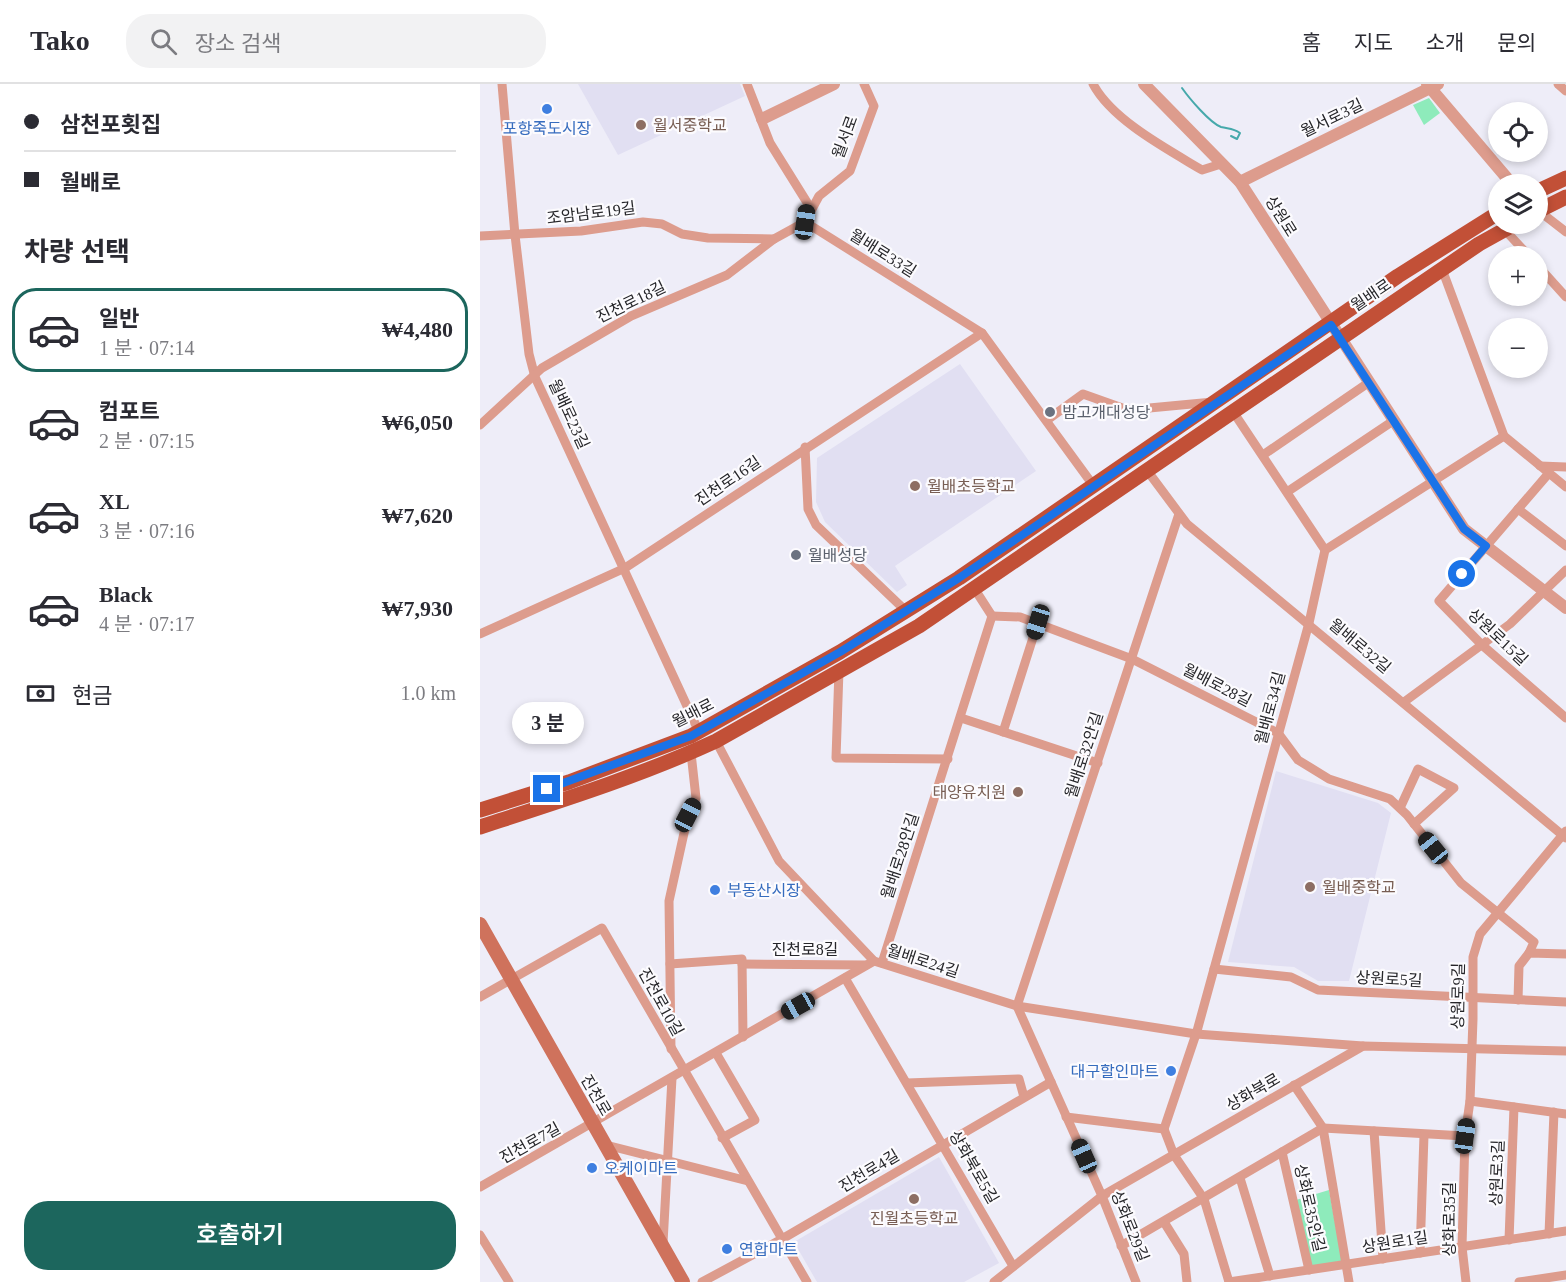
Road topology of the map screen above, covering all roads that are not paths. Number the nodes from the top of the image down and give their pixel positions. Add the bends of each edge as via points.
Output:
1 (502, 84) edge
2 (747, 84) edge
3 (834, 84) edge
4 (864, 84) edge
5 (1093, 84) edge
6 (1144, 84) edge
7 (1558, 84) edge
8 (1432, 85) edge
9 (1566, 91) edge
10 (762, 119) junction
11 (1221, 164) junction
12 (1504, 174) edge
13 (1566, 178) edge
14 (1240, 182) junction
15 (1548, 186) edge
16 (1566, 197) edge
17 (1548, 206) edge
18 (1548, 218) edge
19 (1488, 219) edge
20 (805, 222) junction
21 (1566, 232) edge
22 (1497, 234) edge
23 (515, 235) junction
24 (480, 236) edge
25 (774, 239) junction
26 (1442, 269) junction
27 (1548, 276) edge
28 (1564, 291) edge
29 (1331, 325) junction
30 (982, 333) junction
31 (1339, 338) junction
32 (535, 377) junction
33 (1368, 383) junction
34 (1218, 402) junction
35 (1232, 410) junction
36 (1047, 420) junction
37 (1393, 421) junction
38 (480, 425) edge
39 (1504, 436) junction
40 (805, 447) junction
41 (1263, 455) junction
42 (1540, 466) junction
43 (1566, 466) edge
44 (1146, 469) junction
45 (1549, 473) junction
46 (1434, 483) junction
47 (1094, 485) junction
48 (1566, 488) edge
49 (1287, 492) junction
50 (1518, 509) junction
51 (1179, 514) junction
52 (1486, 546) junction
53 (1566, 546) edge
54 (1325, 550) junction
55 (625, 568) junction
56 (1566, 570) edge
57 (974, 588) junction
58 (1545, 592) junction
59 (1566, 608) edge
60 (907, 612) junction
61 (992, 616) junction
62 (1038, 622) junction
63 (1309, 623) junction
64 (480, 634) edge
65 (1482, 645) junction
66 (1132, 659) junction
67 (839, 670) junction
68 (1404, 702) junction
69 (961, 718) junction
70 (1566, 718) edge
71 (699, 732) junction
72 (1003, 732) junction
73 (1278, 733) junction
74 (716, 741) junction
75 (691, 753) junction
76 (948, 759) junction
77 (1098, 763) junction
78 (1400, 808) junction
79 (480, 810) edge
80 (1414, 824) junction
81 (480, 827) edge
82 (1565, 835) edge
83 (1497, 915) junction
84 (480, 924) edge
85 (1529, 953) junction
86 (1566, 954) edge
87 (742, 962) junction
88 (874, 963) junction
89 (670, 964) junction
90 (1214, 969) junction
91 (845, 978) junction
92 (511, 979) junction
93 (480, 997) edge
94 (1473, 998) junction
95 (1518, 1000) junction
96 (1566, 1002) edge
97 (1017, 1006) junction
98 (1196, 1034) junction
99 (743, 1037) junction
100 (1363, 1046) junction
101 (1471, 1049) junction
102 (671, 1051) junction
103 (1566, 1051) edge
104 (716, 1053) junction
105 (683, 1072) junction
106 (672, 1078) junction
107 (1051, 1082) junction
108 (907, 1083) junction
109 (1294, 1085) junction
110 (1024, 1097) junction
111 (1470, 1101) junction
112 (1514, 1107) junction
113 (1554, 1112) junction
114 (1566, 1114) edge
115 (1066, 1116) junction
116 (594, 1124) junction
117 (1323, 1128) junction
118 (1164, 1129) junction
119 (1374, 1131) junction
120 (1424, 1134) junction
121 (1465, 1136) junction
122 (722, 1138) junction
123 (606, 1144) junction
124 (944, 1144) junction
125 (1282, 1152) junction
126 (1174, 1155) junction
127 (666, 1160) junction
128 (1240, 1178) junction
129 (748, 1181) junction
130 (480, 1187) edge
131 (1102, 1196) junction
132 (1204, 1199) junction
133 (1164, 1222) junction
134 (1566, 1231) edge
135 (1549, 1234) junction
136 (480, 1235) edge
137 (783, 1239) junction
138 (1509, 1240) junction
139 (1121, 1246) junction
140 (663, 1247) junction
141 (1462, 1247) junction
142 (1420, 1253) junction
143 (1383, 1259) junction
144 (1346, 1264) junction
145 (1013, 1266) junction
146 (1309, 1270) junction
147 (1566, 1275) edge
148 (1270, 1276) junction
149 (508, 1282) edge
150 (683, 1282) edge
151 (702, 1282) edge
152 (807, 1282) edge
153 (994, 1282) edge
154 (1136, 1282) edge
155 (1187, 1282) edge
156 (1229, 1282) edge
157 (1349, 1282) edge
158 (1466, 1282) edge
159 (1519, 1282) edge

1 - 23 street, 월배로23길
2 - 10 street
3 - 10 street
4 - 20 street, 월서로 via 874,106 850,171 819,196
5 - 11 street via 1110,107 1175,154 1202,170
6 - 11 street, 상원로
7 - 9 street
8 - 12 street
8 - 14 street, 월서로3길
10 - 20 street via 770,143 808,204
11 - 14 street, 상원로
13 - 15 main road
14 - 29 street, 상원로
16 - 17 main road
18 - 21 street
19 - 29 main road, 월배로 via 1398,276
20 - 25 street, 진천로18길
20 - 30 street, 월배로33길
22 - 26 main road, 월배로
23 - 24 street, 조암남로19길
23 - 25 street, 조암남로19길 via 644,222 708,238
23 - 32 street, 월배로23길
25 - 32 street, 진천로18길 via 727,275 631,316 542,368
26 - 31 main road, 월배로
26 - 39 street
27 - 28 street
29 - 31 street, 상원로
29 - 34 main road, 월배로
30 - 36 street
30 - 40 street, 진천로16길
31 - 33 street, 상원로
31 - 35 main road, 월배로
32 - 38 street, 진천로18길
32 - 55 street, 월배로23길
33 - 37 street, 상원로
33 - 41 street
34 - 36 street via 1128,410 1083,394
34 - 47 main road, 월배로
35 - 41 street
35 - 44 main road, 월배로
36 - 47 street
37 - 46 street, 상원로
37 - 49 street
39 - 42 street
39 - 46 street
40 - 55 street, 진천로16길
40 - 60 street via 808,509 816,525
41 - 49 street
42 - 43 street
42 - 45 street
44 - 51 street, 월배로32길
44 - 57 main road, 월배로
45 - 48 street
45 - 50 street
46 - 52 street, 상원로 via 1464,529
46 - 54 street
47 - 60 main road, 월배로
49 - 54 street
50 - 52 street
50 - 53 street
51 - 63 street, 월배로32길
51 - 66 street, 월배로32안길
52 - 58 street, 상원로
52 - 65 street, 상원로15길 via 1439,602
54 - 63 street, 월배로34길
55 - 64 street, 진천로16길
55 - 71 street, 월배로23길
56 - 58 street
57 - 61 street
57 - 67 main road, 월배로 via 919,626
58 - 59 street, 상원로
58 - 65 street
60 - 71 main road, 월배로
61 - 62 street, 월배로28길
61 - 69 street, 월배로28안길
62 - 66 street, 월배로28길
62 - 72 street
63 - 68 street, 월배로32길
63 - 73 street, 월배로34길
65 - 68 street
65 - 70 street, 상원로15길
66 - 73 street, 월배로28길
66 - 77 street, 월배로32안길
67 - 74 main road, 월배로
67 - 76 street via 836,758
68 - 82 street, 월배로32길
69 - 72 street
69 - 76 street, 월배로28안길
71 - 79 main road, 월배로 via 569,782
72 - 77 street
73 - 78 street, 월배로28길 via 1298,760 1329,779 1390,799
73 - 90 street, 월배로34길
74 - 75 main road, 월배로
74 - 88 street, 월배로24길 via 779,861
75 - 81 main road, 월배로
75 - 89 street via 696,798 688,815 669,901
76 - 88 street, 월배로28안길
77 - 97 street, 월배로32안길
78 - 80 street, 월배로28길
78 - 80 street via 1418,769 1454,788
80 - 83 street, 월배로28길 via 1461,883
82 - 83 street, 상원로9길
83 - 85 street via 1534,942
83 - 94 street, 상원로9길 via 1480,934 1473,957
84 - 92 main road, 진천로
85 - 86 street
85 - 95 street via 1519,966
87 - 88 street, 진천로8길
87 - 89 street, 진천로8길
87 - 99 street
88 - 91 street, 진천로8길
88 - 97 street, 월배로24길
89 - 102 street
90 - 94 street, 상원로5길 via 1292,977 1318,990
90 - 98 street, 월배로34길
91 - 99 street, 진천로8길
91 - 108 street, 상화북로5길
92 - 93 street
92 - 102 street, 진천로10길 via 602,928
92 - 116 main road, 진천로
94 - 95 street, 상원로5길
94 - 101 street, 상원로9길
95 - 96 street, 상원로5길
97 - 98 street, 월배로24길
97 - 107 street, 상화로29길
98 - 100 street, 월배로24길
98 - 118 street
99 - 104 street, 진천로8길
100 - 101 street
100 - 109 street, 상화북로
101 - 103 street
101 - 111 street, 상화로35길
102 - 105 street, 진천로10길
104 - 105 street, 진천로8길
104 - 122 street via 755,1120
105 - 106 street, 진천로8길
105 - 122 street, 진천로10길
106 - 116 street, 진천로8길
106 - 127 street
107 - 110 street, 진천로4길
107 - 115 street, 상화로29길
108 - 110 street via 1019,1079
108 - 124 street, 상화북로5길
109 - 117 street
109 - 126 street, 상화북로
110 - 124 street, 진천로4길
111 - 112 street
111 - 121 street, 상화로35길
112 - 113 street
112 - 138 street, 상원로3길
113 - 114 street
113 - 135 street
115 - 118 street
115 - 131 street, 상화로29길
116 - 123 main road, 진천로
116 - 130 street, 진천로7길
117 - 119 street
117 - 125 street, 상화로35안길
117 - 144 street, 상화로35안길
118 - 126 street
119 - 120 street
119 - 143 street
120 - 121 street
120 - 142 street
121 - 141 street, 상화로35길
122 - 129 street, 진천로10길
123 - 127 street
123 - 140 main road, 진천로
124 - 137 street, 진천로4길
124 - 145 street, 상화북로5길
125 - 128 street, 상화로35안길
125 - 146 street, 상화로35안길
126 - 131 street, 상화북로
126 - 132 street
127 - 129 street
127 - 140 street
128 - 132 street, 상화로35안길
128 - 148 street
129 - 137 street, 진천로10길
131 - 139 street, 상화로29길
131 - 145 street, 상화북로
132 - 133 street, 상화로35안길
132 - 156 street
133 - 139 street, 상화로35안길
133 - 155 street via 1184,1254
134 - 135 street, 상원로1길
135 - 138 street, 상원로1길
136 - 149 street
137 - 151 street, 진천로4길
137 - 152 street, 진천로10길
138 - 141 street, 상원로1길
139 - 154 street, 상화로29길
140 - 150 main road, 진천로
141 - 142 street, 상원로1길
141 - 158 street, 상화로35길
142 - 143 street, 상원로1길
143 - 144 street, 상원로1길
144 - 146 street, 상원로1길
144 - 157 street, 상화로35안길
145 - 153 street, 상화북로
146 - 148 street, 상원로1길
147 - 159 street
148 - 156 street, 상원로1길

